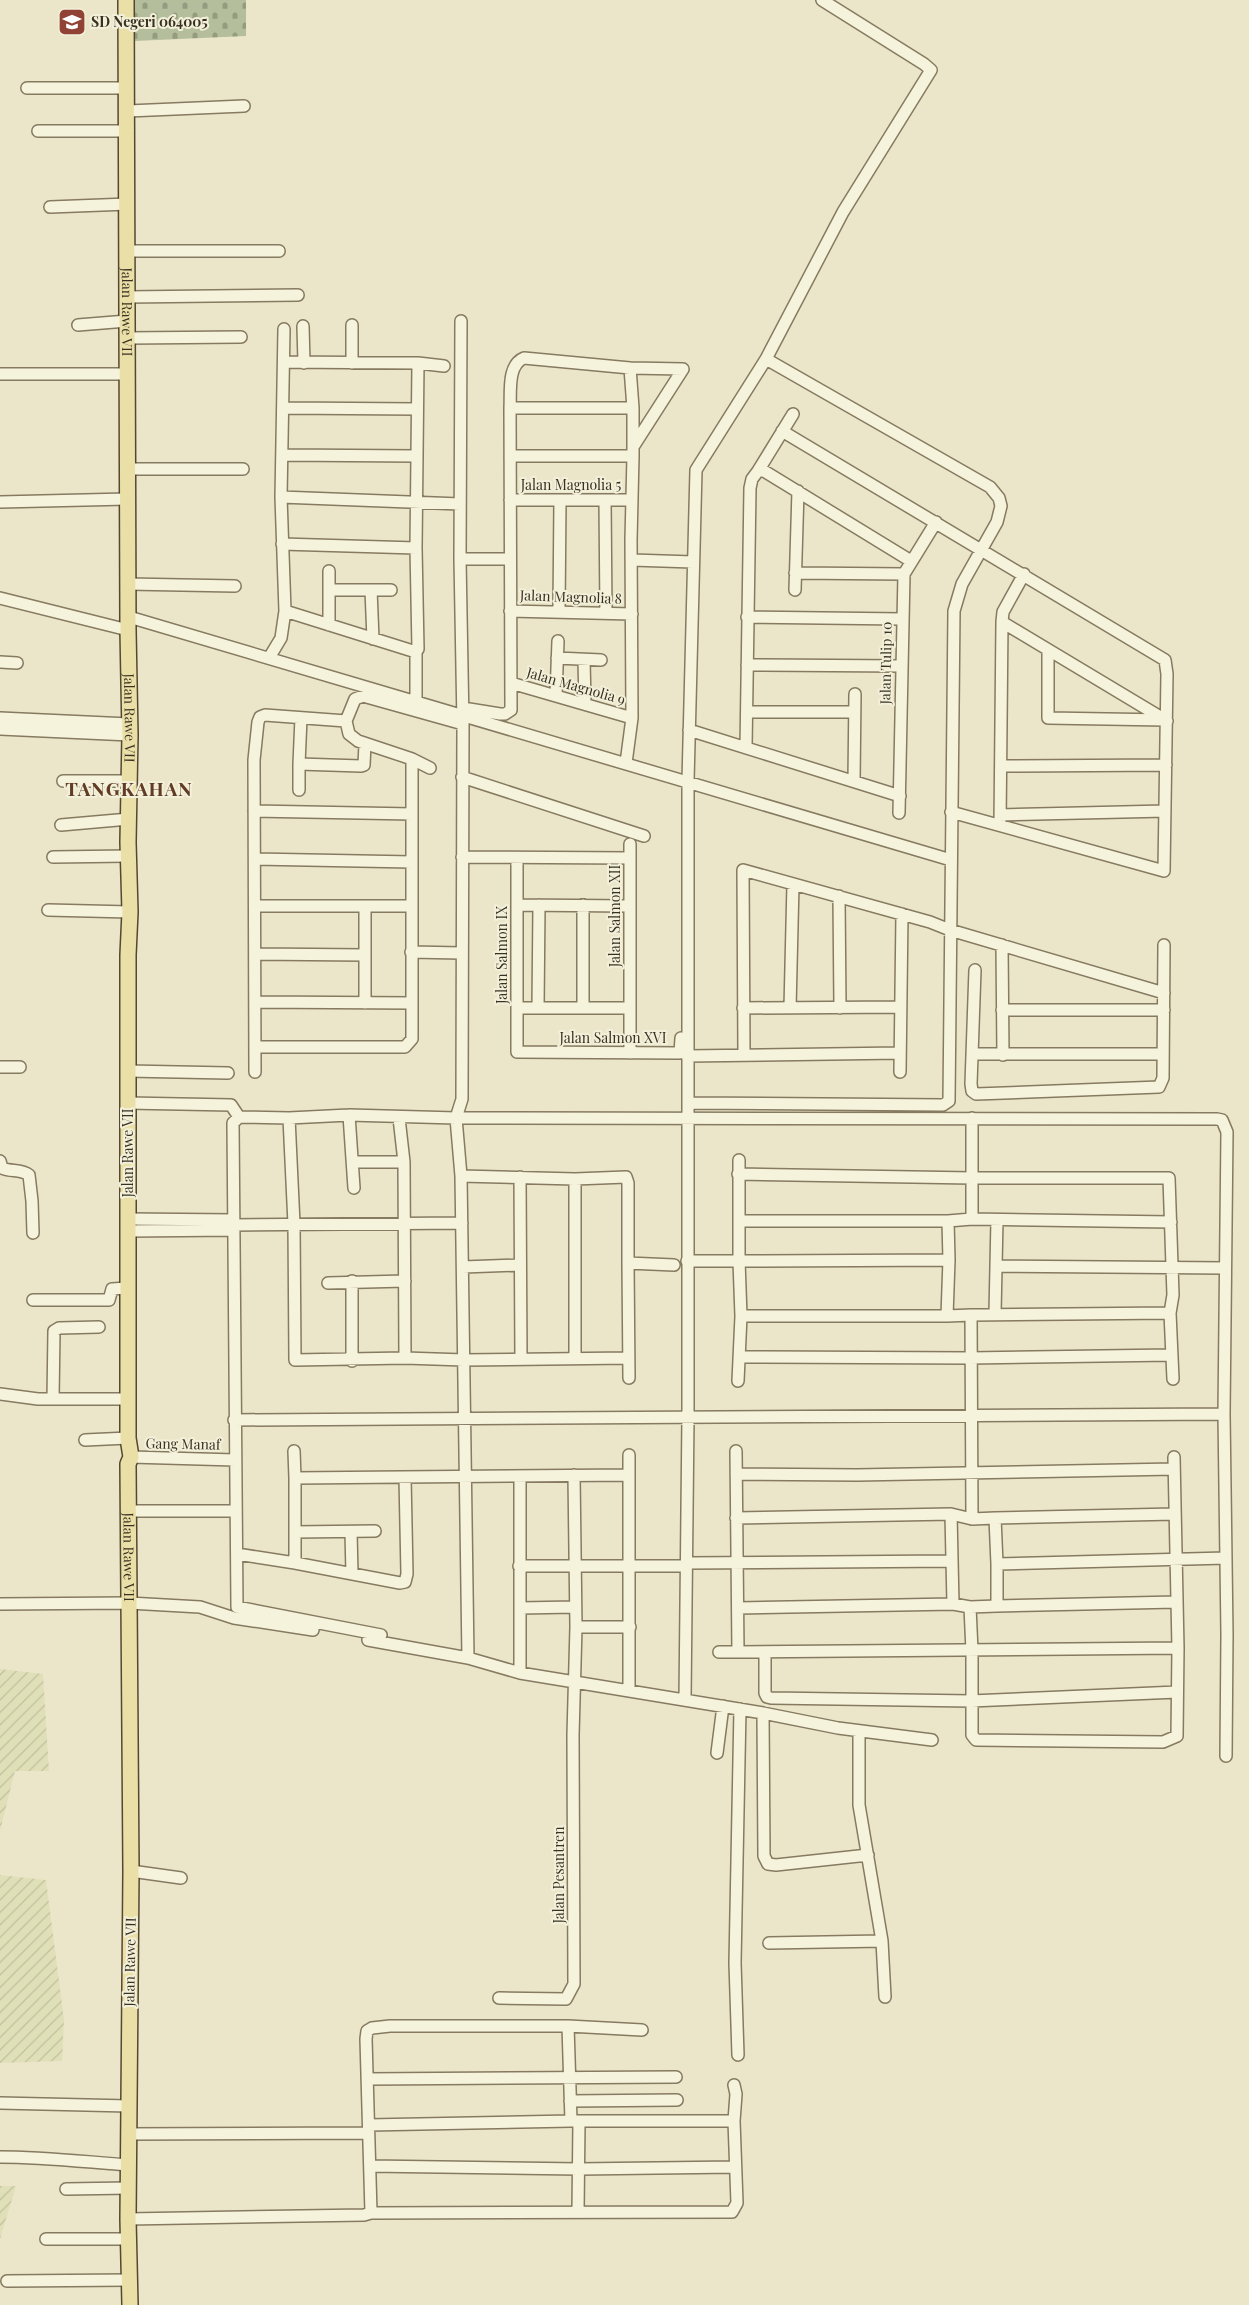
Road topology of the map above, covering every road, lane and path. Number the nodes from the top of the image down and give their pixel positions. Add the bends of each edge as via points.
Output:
1 (126, 0) edge
2 (822, 0) edge
3 (27, 88) dead end
4 (127, 88) junction
5 (244, 106) dead end
6 (128, 111) junction
7 (128, 130) junction
8 (38, 131) dead end
9 (128, 204) junction
10 (50, 207) dead end
11 (128, 251) junction
12 (279, 251) dead end
13 (298, 295) dead end
14 (127, 298) junction
15 (127, 321) junction
16 (461, 321) dead end
17 (78, 325) dead end
18 (352, 325) dead end
19 (303, 326) dead end
20 (284, 329) dead end
21 (127, 338) junction
22 (241, 338) dead end
23 (766, 359) junction
24 (284, 362) junction
25 (304, 363) junction
26 (352, 363) junction
27 (418, 363) junction
28 (444, 366) dead end
29 (630, 368) junction
30 (0, 374) edge
31 (127, 374) junction
32 (283, 408) junction
33 (417, 408) junction
34 (510, 408) junction
35 (633, 408) junction
36 (793, 414) dead end
37 (782, 431) junction
38 (633, 451) junction
39 (282, 455) junction
40 (417, 456) junction
41 (510, 456) junction
42 (127, 469) junction
43 (243, 470) dead end
44 (758, 471) junction
45 (798, 491) junction
46 (281, 497) junction
47 (127, 499) junction
48 (510, 500) junction
49 (560, 500) junction
50 (605, 500) junction
51 (632, 500) junction
52 (0, 502) edge
53 (417, 502) junction
54 (460, 504) junction
55 (936, 522) junction
56 (282, 544) junction
57 (416, 548) junction
58 (982, 549) junction
59 (460, 559) junction
60 (510, 559) junction
61 (632, 560) junction
62 (911, 561) junction
63 (693, 562) junction
64 (329, 572) dead end
65 (795, 573) junction
66 (904, 574) junction
67 (1024, 574) junction
68 (128, 584) junction
69 (235, 586) dead end
70 (330, 590) junction
71 (371, 590) junction
72 (391, 590) dead end
73 (795, 590) dead end
74 (0, 598) edge
75 (510, 610) junction
76 (284, 611) junction
77 (559, 612) junction
78 (606, 613) junction
79 (632, 614) junction
80 (748, 617) junction
81 (902, 619) junction
82 (1002, 622) junction
83 (128, 624) junction
84 (330, 625) junction
85 (373, 639) junction
86 (558, 641) dead end
87 (1048, 650) junction
88 (416, 652) junction
89 (269, 658) junction
90 (558, 658) junction
91 (584, 660) junction
92 (601, 660) dead end
93 (0, 662) edge
94 (17, 663) dead end
95 (747, 665) junction
96 (901, 666) junction
97 (512, 683) junction
98 (855, 694) dead end
99 (556, 695) junction
100 (416, 702) junction
101 (585, 703) junction
102 (747, 712) junction
103 (854, 712) junction
104 (463, 716) junction
105 (0, 718) edge
106 (301, 718) junction
107 (632, 718) junction
108 (1166, 720) junction
109 (346, 721) junction
110 (0, 729) edge
111 (130, 729) junction
112 (689, 730) junction
113 (365, 744) junction
114 (746, 748) junction
115 (412, 759) junction
116 (626, 763) junction
117 (299, 764) junction
118 (1166, 765) junction
119 (1001, 766) junction
120 (430, 768) dead end
121 (462, 777) junction
122 (63, 781) dead end
123 (129, 781) junction
124 (688, 781) junction
125 (854, 782) junction
126 (299, 790) dead end
127 (900, 796) junction
128 (254, 811) junction
129 (1165, 811) junction
130 (951, 812) junction
131 (900, 813) dead end
132 (412, 814) junction
133 (129, 819) junction
134 (1000, 820) junction
135 (61, 825) dead end
136 (644, 836) dead end
137 (630, 844) dead end
138 (128, 856) junction
139 (54, 857) dead end
140 (462, 857) junction
141 (517, 858) junction
142 (630, 858) junction
143 (255, 859) junction
144 (951, 860) junction
145 (412, 862) junction
146 (793, 884) junction
147 (839, 896) junction
148 (518, 905) junction
149 (539, 905) junction
150 (255, 906) junction
151 (365, 906) junction
152 (412, 906) junction
153 (583, 906) junction
154 (630, 906) junction
155 (48, 910) dead end
156 (130, 912) junction
157 (902, 914) junction
158 (950, 930) junction
159 (1002, 945) junction
160 (1164, 945) dead end
161 (411, 952) junction
162 (461, 952) junction
163 (255, 954) junction
164 (365, 955) junction
165 (975, 970) dead end
166 (1164, 993) junction
167 (255, 1002) junction
168 (364, 1003) junction
169 (412, 1003) junction
170 (900, 1007) junction
171 (517, 1008) junction
172 (538, 1008) junction
173 (582, 1008) junction
174 (630, 1008) junction
175 (743, 1008) junction
176 (790, 1008) junction
177 (840, 1008) junction
178 (1002, 1010) junction
179 (1164, 1010) junction
180 (255, 1047) junction
181 (517, 1052) joint
182 (630, 1053) junction
183 (899, 1054) junction
184 (972, 1054) junction
185 (1163, 1054) junction
186 (684, 1055) junction
187 (744, 1055) junction
188 (1003, 1055) junction
189 (0, 1067) edge
190 (20, 1067) dead end
191 (128, 1072) junction
192 (228, 1072) dead end
193 (255, 1072) dead end
194 (900, 1072) dead end
195 (688, 1102) junction
196 (128, 1103) junction
197 (349, 1115) junction
198 (239, 1116) junction
199 (684, 1117) junction
200 (289, 1118) junction
201 (399, 1118) junction
202 (456, 1118) junction
203 (972, 1118) junction
204 (739, 1160) dead end
205 (0, 1161) edge
206 (354, 1162) junction
207 (404, 1162) junction
208 (738, 1174) junction
209 (461, 1176) junction
210 (520, 1177) junction
211 (972, 1178) junction
212 (575, 1179) junction
213 (354, 1188) dead end
214 (972, 1219) junction
215 (997, 1220) junction
216 (739, 1221) junction
217 (948, 1221) junction
218 (462, 1222) junction
219 (1171, 1222) junction
220 (404, 1223) junction
221 (294, 1224) junction
222 (128, 1225) junction
223 (233, 1225) junction
224 (33, 1233) dead end
225 (949, 1260) junction
226 (687, 1261) junction
227 (740, 1261) junction
228 (628, 1263) junction
229 (520, 1264) junction
230 (674, 1264) dead end
231 (996, 1266) junction
232 (463, 1267) junction
233 (1225, 1268) junction
234 (1172, 1269) junction
235 (352, 1281) junction
236 (405, 1281) junction
237 (328, 1283) dead end
238 (127, 1288) junction
239 (33, 1300) dead end
240 (995, 1313) junction
241 (1170, 1313) junction
242 (971, 1315) junction
243 (741, 1316) junction
244 (947, 1316) junction
245 (99, 1327) dead end
246 (1171, 1356) junction
247 (575, 1357) junction
248 (739, 1357) junction
249 (405, 1358) junction
250 (628, 1358) junction
251 (970, 1358) junction
252 (521, 1359) junction
253 (464, 1360) junction
254 (352, 1361) junction
255 (629, 1378) dead end
256 (1173, 1379) dead end
257 (738, 1381) dead end
258 (0, 1394) edge
259 (53, 1399) junction
260 (128, 1399) junction
261 (1224, 1414) junction
262 (971, 1416) junction
263 (688, 1417) junction
264 (464, 1418) junction
265 (234, 1420) junction
266 (128, 1438) junction
267 (85, 1440) dead end
268 (294, 1450) dead end
269 (736, 1451) dead end
270 (629, 1455) dead end
271 (131, 1457) junction
272 (235, 1460) junction
273 (972, 1473) junction
274 (736, 1474) junction
275 (574, 1475) junction
276 (629, 1475) junction
277 (465, 1476) junction
278 (520, 1476) junction
279 (405, 1477) junction
280 (295, 1478) junction
281 (128, 1511) junction
282 (236, 1511) junction
283 (951, 1514) junction
284 (1174, 1514) junction
285 (736, 1518) junction
286 (995, 1518) junction
287 (972, 1519) junction
288 (375, 1531) dead end
289 (295, 1532) junction
290 (351, 1532) junction
291 (237, 1554) junction
292 (1226, 1558) junction
293 (1176, 1560) junction
294 (951, 1561) junction
295 (736, 1562) junction
296 (295, 1563) junction
297 (687, 1564) junction
298 (996, 1564) junction
299 (519, 1566) junction
300 (574, 1566) junction
301 (629, 1566) junction
302 (352, 1574) junction
303 (1176, 1602) junction
304 (0, 1604) edge
305 (129, 1604) junction
306 (953, 1604) junction
307 (998, 1606) junction
308 (574, 1607) junction
309 (970, 1607) junction
310 (520, 1608) junction
311 (738, 1608) junction
312 (576, 1627) junction
313 (630, 1627) junction
314 (381, 1635) dead end
315 (1178, 1648) junction
316 (972, 1651) junction
317 (719, 1652) dead end
318 (738, 1652) junction
319 (765, 1652) junction
320 (468, 1658) junction
321 (520, 1673) junction
322 (574, 1682) junction
323 (629, 1690) junction
324 (1177, 1692) junction
325 (686, 1699) junction
326 (971, 1701) junction
327 (723, 1706) junction
328 (740, 1709) junction
329 (763, 1713) junction
330 (859, 1731) junction
331 (932, 1740) dead end
332 (717, 1752) dead end
333 (1226, 1756) dead end
334 (868, 1855) junction
335 (131, 1871) junction
336 (181, 1878) dead end
337 (882, 1941) junction
338 (769, 1943) dead end
339 (885, 1997) dead end
340 (499, 1998) dead end
341 (568, 2026) junction
342 (642, 2030) dead end
343 (738, 2055) dead end
344 (569, 2076) junction
345 (676, 2076) dead end
346 (368, 2080) junction
347 (734, 2085) dead end
348 (677, 2100) dead end
349 (570, 2101) junction
350 (0, 2103) edge
351 (129, 2106) junction
352 (575, 2121) junction
353 (734, 2121) junction
354 (369, 2129) junction
355 (129, 2134) junction
356 (0, 2157) edge
357 (129, 2165) junction
358 (370, 2166) junction
359 (735, 2166) junction
360 (579, 2169) junction
361 (129, 2188) junction
362 (66, 2190) dead end
363 (578, 2212) junction
364 (372, 2213) junction
365 (128, 2219) junction
366 (46, 2238) dead end
367 (129, 2240) junction
368 (130, 2280) junction
369 (7, 2281) dead end
370 (130, 2305) edge

1 - 4 main road, Jalan Rawe VII
2 - 23 street via 931,70 843,212
3 - 4 street
4 - 6 main road, Jalan Rawe VII
5 - 6 street
6 - 7 main road, Jalan Rawe VII
7 - 8 street
7 - 9 main road, Jalan Rawe VII
9 - 10 street
9 - 11 main road, Jalan Rawe VII
11 - 12 street
11 - 14 main road, Jalan Rawe VII
13 - 14 street
14 - 15 main road, Jalan Rawe VII
15 - 17 street
15 - 21 main road, Jalan Rawe VII
16 - 54 street
18 - 26 street
19 - 25 street
20 - 24 street
21 - 22 street
21 - 31 main road, Jalan Rawe VII
23 - 58 street via 990,487 1000,498 1000,506 997,522
23 - 63 street via 696,470
24 - 25 street
24 - 32 street
25 - 26 street
26 - 27 street
27 - 28 street
27 - 33 street
29 - 34 street via 524,358 513,367
29 - 35 street
29 - 38 street via 683,369
30 - 31 street
31 - 42 main road, Jalan Rawe VII
32 - 33 street
32 - 39 street
33 - 40 street
34 - 35 street
34 - 41 street
35 - 38 street
36 - 37 street
37 - 44 street
37 - 55 street
38 - 41 street
38 - 51 street
39 - 40 street
39 - 46 street
40 - 53 street
41 - 48 street
42 - 43 street
42 - 47 main road, Jalan Rawe VII
44 - 45 street via 764,471
44 - 80 street via 750,488
45 - 62 street
45 - 65 street
46 - 53 street
46 - 56 street
47 - 52 street
47 - 68 main road, Jalan Rawe VII
48 - 49 street, Jalan Magnolia 5
48 - 60 street
49 - 50 street, Jalan Magnolia 5
49 - 77 street
50 - 51 street, Jalan Magnolia 5
50 - 78 street
51 - 61 street
53 - 54 street
53 - 57 street
54 - 59 street
55 - 58 street
55 - 62 street, Jalan Tulip 10
56 - 57 street
56 - 76 street
57 - 88 street
58 - 67 street
58 - 130 street via 962,584 954,611
59 - 60 street
59 - 104 street
60 - 75 street
61 - 63 street
61 - 79 street
62 - 66 street, Jalan Tulip 10
63 - 112 street
64 - 70 street
65 - 66 street
65 - 73 street
66 - 81 street, Jalan Tulip 10
67 - 82 street via 1003,612
67 - 108 street via 1165,660
68 - 69 street
68 - 83 main road, Jalan Rawe VII
70 - 71 street
70 - 84 street
71 - 72 street
71 - 85 street
74 - 83 street
75 - 77 street, Jalan Magnolia 8
75 - 97 street
76 - 84 street
76 - 89 street via 281,638
77 - 78 street, Jalan Magnolia 8
78 - 79 street, Jalan Magnolia 8
79 - 107 street
80 - 81 street
80 - 95 street
81 - 96 street, Jalan Tulip 10
82 - 87 street
82 - 119 street
83 - 89 street
83 - 111 main road, Jalan Rawe VII
84 - 85 street
85 - 88 street
86 - 90 street
87 - 108 street
87 - 108 street via 1048,718
88 - 100 street
89 - 100 street
90 - 91 street
90 - 99 street
91 - 92 street
91 - 101 street
93 - 94 street
95 - 96 street
95 - 102 street
96 - 127 street, Jalan Tulip 10
97 - 99 street, Jalan Magnolia 9
97 - 104 street via 511,710 505,714
98 - 103 street
99 - 101 street, Jalan Magnolia 9
100 - 104 street
101 - 107 street, Jalan Magnolia 9
102 - 103 street
102 - 114 street
103 - 125 street
104 - 109 street via 363,696 355,699
104 - 116 street
104 - 121 street
105 - 111 street
106 - 109 street
106 - 117 street
106 - 128 street via 260,717 254,760
107 - 116 street
108 - 118 street
109 - 113 street via 349,734
110 - 111 street
111 - 123 main road, Jalan Rawe VII
112 - 114 street
112 - 124 street
113 - 115 street
113 - 117 street via 364,765 361,766
114 - 125 street
115 - 120 street
115 - 132 street
116 - 124 street
117 - 126 street
118 - 119 street
118 - 129 street
119 - 134 street
121 - 136 street
121 - 140 street
122 - 123 street
123 - 133 main road, Jalan Rawe VII
124 - 144 street
124 - 186 street via 688,1000
125 - 127 street
127 - 131 street, Jalan Tulip 10
128 - 132 street
128 - 143 street
129 - 134 street
129 - 134 street via 1164,871
130 - 134 street
130 - 144 street
132 - 145 street
133 - 135 street
133 - 138 main road, Jalan Rawe VII
137 - 142 street
138 - 139 street
138 - 156 main road, Jalan Rawe VII
140 - 141 street, Jalan Salmon XII
140 - 162 street
141 - 142 street, Jalan Salmon XII
141 - 148 street, Jalan Salmon IX
142 - 154 street, Jalan Salmon XII
143 - 145 street
143 - 150 street
144 - 158 street
145 - 152 street
146 - 147 street
146 - 175 street via 743,870
146 - 176 street
147 - 157 street
147 - 177 street
148 - 149 street
148 - 171 street, Jalan Salmon IX
149 - 153 street
149 - 172 street
150 - 151 street
150 - 163 street
151 - 152 street
151 - 164 street
152 - 161 street
153 - 154 street
153 - 173 street
154 - 174 street, Jalan Salmon XII
155 - 156 street
156 - 191 main road, Jalan Rawe VII
157 - 158 street
157 - 170 street
158 - 159 street
158 - 195 street via 947,1104
159 - 166 street
159 - 178 street
160 - 166 street
161 - 162 street
161 - 169 street
162 - 202 street via 462,1099
163 - 164 street
163 - 167 street
164 - 168 street
165 - 184 street
166 - 179 street
167 - 168 street
167 - 180 street
168 - 169 street
169 - 180 street via 412,1039 405,1047
170 - 177 street
170 - 183 street
171 - 172 street
171 - 181 street, Jalan Salmon IX
172 - 173 street
173 - 174 street
174 - 182 street, Jalan Salmon XII
175 - 176 street
175 - 187 street
176 - 177 street
178 - 179 street
178 - 188 street
179 - 185 street
180 - 193 street
181 - 182 street, Jalan Salmon XVI
182 - 186 street, Jalan Salmon XVI
183 - 187 street, Jalan Salmon XVI
183 - 194 street
184 - 185 street via 972,1091 976,1094 1159,1087 1163,1078
184 - 188 street
185 - 188 street
186 - 187 street, Jalan Salmon XVI
186 - 195 street
186 - 199 street
189 - 190 street
191 - 192 street
191 - 196 main road, Jalan Rawe VII
195 - 199 street
196 - 198 street via 231,1105
196 - 222 main road, Jalan Rawe VII
197 - 200 street
197 - 201 street
197 - 206 street
198 - 200 street
198 - 223 street via 233,1123
199 - 202 street
199 - 203 street
199 - 226 street
200 - 221 street
201 - 202 street
201 - 207 street
202 - 209 street
203 - 211 street
203 - 233 street via 1222,1120 1226,1132
204 - 208 street
205 - 224 street via 2,1168 29,1175
206 - 207 street
206 - 213 street
207 - 220 street
208 - 211 street
208 - 216 street
209 - 210 street
209 - 218 street
210 - 212 street
210 - 229 street
211 - 214 street
211 - 219 street via 1166,1177 1170,1180
212 - 228 street via 622,1176 628,1179
212 - 247 street
214 - 215 street
214 - 217 street
215 - 219 street
215 - 231 street
216 - 217 street
216 - 227 street
217 - 225 street
218 - 220 street
218 - 232 street
219 - 234 street
220 - 221 street
220 - 236 street
221 - 223 street
221 - 254 street via 295,1360
222 - 223 street
222 - 238 main road, Jalan Rawe VII
223 - 265 street
225 - 227 street
225 - 244 street
226 - 227 street
226 - 263 street
227 - 243 street
228 - 230 street
228 - 250 street
229 - 232 street
229 - 252 street
231 - 234 street
231 - 240 street
232 - 253 street
233 - 234 street
233 - 261 street
234 - 241 street
235 - 236 street
235 - 237 street
235 - 254 street
236 - 249 street
238 - 239 street via 112,1289 109,1300
238 - 260 main road, Jalan Rawe VII
240 - 241 street
240 - 242 street
241 - 246 street
242 - 244 street
242 - 251 street
243 - 244 street
243 - 248 street
245 - 259 street via 59,1328 54,1331
246 - 251 street
246 - 256 street
247 - 250 street
247 - 252 street
248 - 251 street
248 - 257 street
249 - 253 street
249 - 254 street
250 - 255 street
251 - 262 street
252 - 253 street
253 - 264 street
258 - 259 street
259 - 260 street
260 - 266 main road, Jalan Rawe VII
261 - 262 street
261 - 292 street
262 - 263 street
262 - 273 street
263 - 264 street
263 - 297 street
264 - 265 street
264 - 277 street
265 - 272 street
266 - 267 street
266 - 271 main road, Jalan Rawe VII
268 - 280 street
269 - 274 street
270 - 276 street
271 - 272 street, Gang Manaf
271 - 281 main road, Jalan Rawe VII via 128,1464
272 - 282 street
273 - 274 street
273 - 284 street via 1174,1463
273 - 287 street
274 - 285 street
275 - 276 street
275 - 278 street
275 - 300 street
276 - 301 street
277 - 278 street
277 - 279 street
277 - 320 street
278 - 299 street
279 - 280 street
279 - 302 street via 405,1582
280 - 289 street
281 - 282 street
281 - 305 main road, Jalan Rawe VII
282 - 291 street
283 - 285 street
283 - 287 street
283 - 294 street
284 - 286 street
284 - 293 street
285 - 295 street
286 - 287 street
286 - 298 street
288 - 290 street
289 - 290 street
289 - 296 street
290 - 302 street
291 - 296 street
291 - 314 street via 238,1609
292 - 293 street
292 - 333 street
293 - 298 street
293 - 303 street
294 - 295 street
294 - 306 street
295 - 297 street
295 - 311 street
296 - 302 street
297 - 301 street
297 - 325 street
298 - 307 street
299 - 300 street
299 - 310 street
300 - 301 street
300 - 308 street
301 - 313 street
303 - 307 street
303 - 315 street
304 - 305 street
305 - 320 street via 200,1607 234,1618
305 - 335 main road, Jalan Rawe VII
306 - 309 street
306 - 311 street
307 - 309 street
308 - 310 street
308 - 312 street
309 - 316 street
310 - 321 street
311 - 318 street
312 - 313 street
312 - 322 street
313 - 323 street
315 - 316 street
315 - 324 street
316 - 319 street
316 - 326 street
317 - 318 street
318 - 319 street
319 - 326 street via 764,1693 768,1698
320 - 321 street
321 - 322 street
322 - 323 street
322 - 340 street, Jalan Pesantren via 574,1984 566,1999
323 - 325 street
324 - 326 street
324 - 326 street via 1177,1736 1163,1742 976,1740 972,1735
325 - 327 street
327 - 328 street
327 - 332 street
328 - 329 street
328 - 343 street via 735,1963
329 - 330 street
329 - 334 street via 764,1856 768,1864 776,1866
330 - 331 street
330 - 334 street via 858,1796
334 - 337 street
335 - 336 street
335 - 351 main road, Jalan Rawe VII
337 - 338 street
337 - 339 street
341 - 342 street
341 - 344 street
341 - 346 street via 372,2028 366,2039
344 - 345 street
344 - 346 street
344 - 349 street
346 - 354 street
347 - 353 street
348 - 349 street
349 - 352 street
350 - 351 street
351 - 355 main road, Jalan Rawe VII
352 - 353 street
352 - 354 street
352 - 360 street
353 - 359 street
354 - 355 street
354 - 358 street
355 - 357 main road, Jalan Rawe VII
356 - 357 street via 50,2157 74,2162
357 - 361 main road, Jalan Rawe VII
358 - 360 street
358 - 364 street
359 - 360 street
359 - 363 street via 737,2203 732,2212
360 - 363 street
361 - 362 street
361 - 365 main road, Jalan Rawe VII
363 - 364 street
364 - 365 street
365 - 367 main road, Jalan Rawe VII
366 - 367 street
367 - 368 main road, Jalan Rawe VII
368 - 369 street
368 - 370 main road, Jalan Rawe VII

